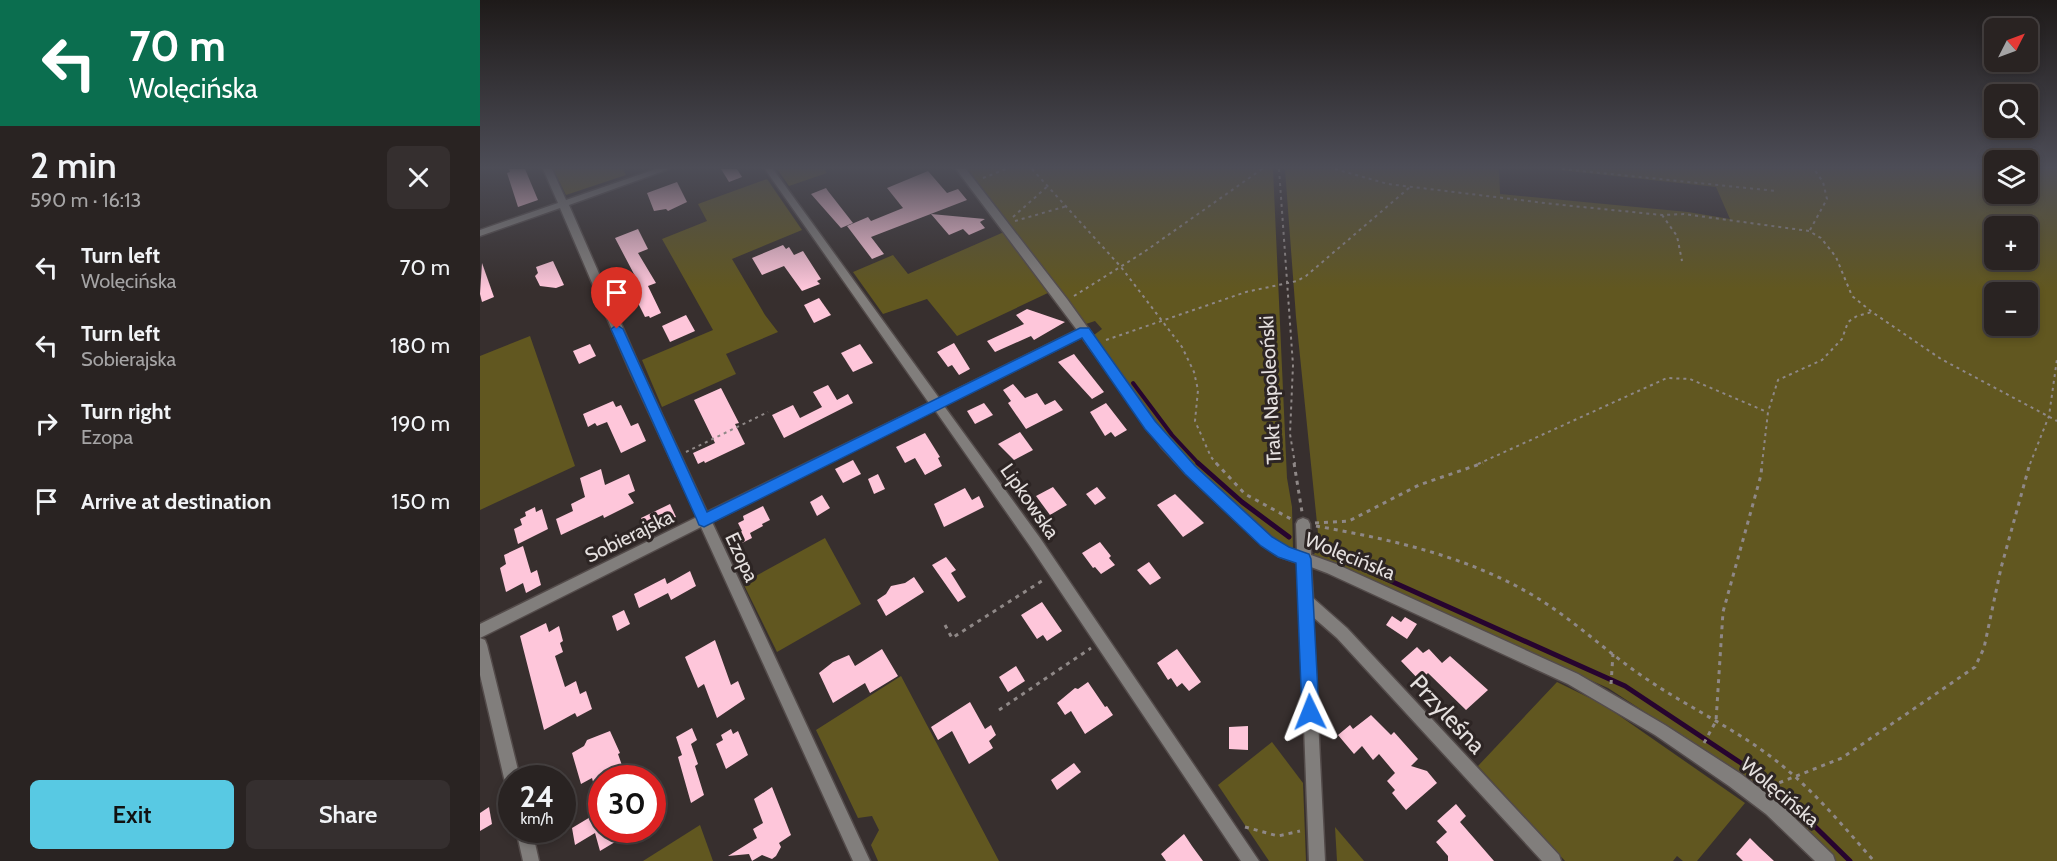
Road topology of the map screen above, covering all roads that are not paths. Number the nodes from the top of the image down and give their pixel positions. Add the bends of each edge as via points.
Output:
1 (547, 209) edge
2 (564, 209) edge
3 (798, 209) edge
4 (993, 209) edge
5 (480, 233) edge
6 (1084, 331) junction
7 (937, 405) junction
8 (704, 520) junction
9 (1304, 524) road end
10 (1304, 559) junction
11 (1307, 602) junction
12 (480, 631) edge
13 (480, 645) edge
14 (509, 765) edge
15 (527, 843) edge
16 (531, 861) edge
17 (862, 861) edge
18 (1251, 861) edge
19 (1317, 861) edge
20 (1553, 861) edge
21 (1827, 861) edge

1 - 5 street
2 - 8 street, Ezopa
3 - 7 street, Lipkowska
4 - 6 street, Wolęcińska
6 - 7 street, Sobierajska
6 - 10 street, Wolęcińska via 1150,425 1190,470 1267,541
7 - 8 street, Sobierajska
7 - 18 street, Lipkowska
8 - 12 street, Sobierajska
8 - 17 street, Ezopa
9 - 10 street
10 - 11 street
10 - 21 street, Wolęcińska via 1535,660 1611,701 1752,792
11 - 19 street
11 - 20 street, Przyleśna via 1342,633
13 - 14 street
15 - 16 street

